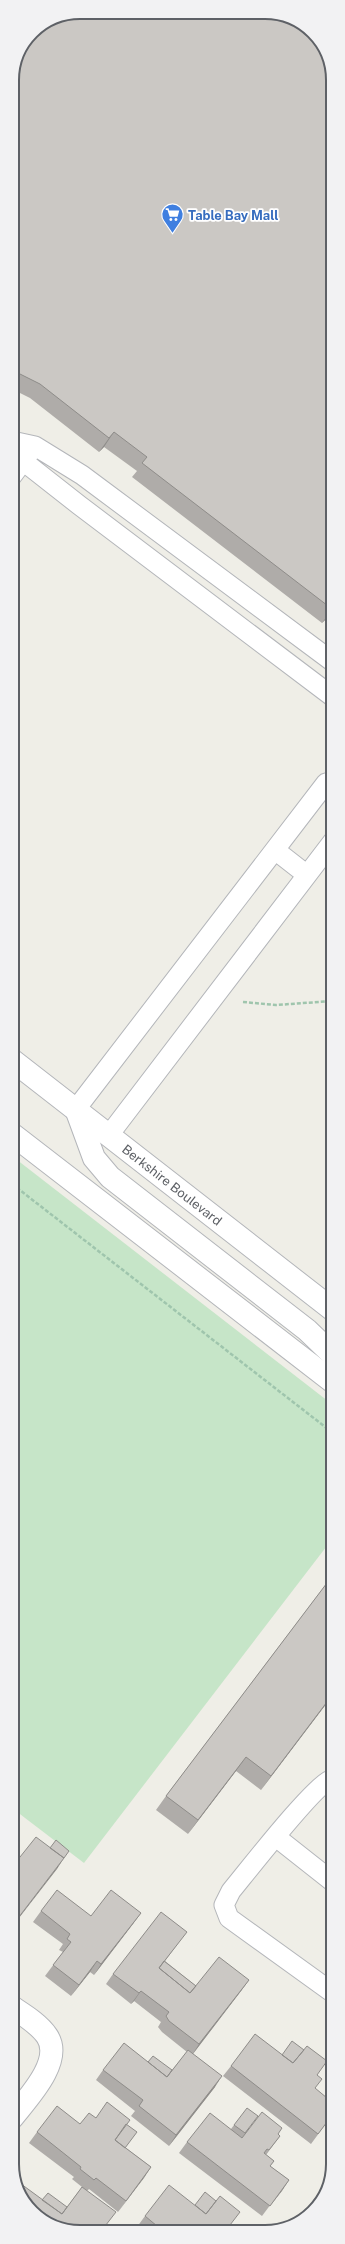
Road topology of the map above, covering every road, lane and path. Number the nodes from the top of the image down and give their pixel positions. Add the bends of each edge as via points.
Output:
1 (19, 443) edge
2 (35, 446) junction
3 (19, 454) edge
4 (19, 456) edge
5 (283, 624) junction
6 (266, 646) junction
7 (326, 657) edge
8 (326, 692) edge
9 (326, 783) dead end
10 (275, 850) junction
11 (326, 850) edge
12 (307, 875) junction
13 (326, 1001) edge
14 (237, 1002) dead end
15 (19, 1065) edge
16 (76, 1109) junction
17 (109, 1135) junction
18 (19, 1139) edge
19 (19, 1189) edge
20 (326, 1305) edge
21 (326, 1348) edge
22 (326, 1377) edge
23 (326, 1428) edge
24 (326, 1782) edge
25 (276, 1837) junction
26 (326, 1876) edge
27 (326, 1988) edge
28 (19, 2012) edge
29 (19, 2108) edge

1 - 2 lane
2 - 3 lane
2 - 5 lane via 82,476
4 - 6 lane
5 - 6 lane
5 - 7 lane
6 - 8 lane
9 - 10 lane
10 - 12 lane
10 - 16 lane
11 - 12 lane
12 - 17 lane
13 - 14 path via 276,1005
15 - 16 street, Berkshire Boulevard
16 - 17 street, Berkshire Boulevard
16 - 21 street via 94,1158 110,1177 307,1330
17 - 20 street, Berkshire Boulevard
18 - 22 street
19 - 23 path
24 - 25 lane via 312,1794
25 - 26 lane
25 - 27 lane via 231,1891 224,1905 226,1912 229,1918
28 - 29 street via 40,2028 48,2037 52,2048 48,2069

